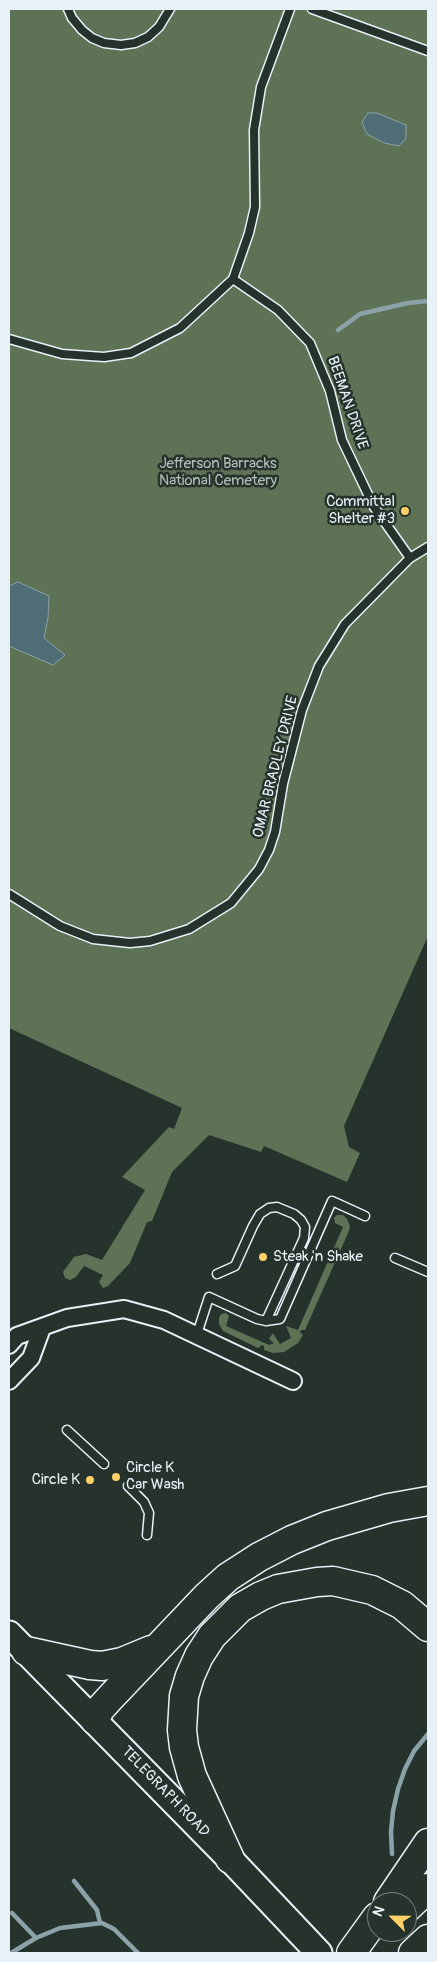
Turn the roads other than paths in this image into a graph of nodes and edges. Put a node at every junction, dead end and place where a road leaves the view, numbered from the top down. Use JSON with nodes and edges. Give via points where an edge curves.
{"nodes":[{"id":1,"x":68,"y":9,"type":"edge"},
{"id":2,"x":170,"y":9,"type":"edge"},
{"id":3,"x":290,"y":9,"type":"edge"},
{"id":4,"x":312,"y":9,"type":"edge"},
{"id":5,"x":428,"y":51,"type":"edge"},
{"id":6,"x":232,"y":279,"type":"junction"},
{"id":7,"x":10,"y":343,"type":"edge"},
{"id":8,"x":428,"y":547,"type":"edge"},
{"id":9,"x":410,"y":558,"type":"junction"},
{"id":10,"x":9,"y":894,"type":"edge"},
{"id":11,"x":365,"y":1216,"type":"dead end"},
{"id":12,"x":395,"y":1258,"type":"dead end"},
{"id":13,"x":428,"y":1272,"type":"edge"},
{"id":14,"x":217,"y":1274,"type":"dead end"},
{"id":15,"x":266,"y":1321,"type":"junction"},
{"id":16,"x":42,"y":1328,"type":"junction"},
{"id":17,"x":197,"y":1334,"type":"junction"},
{"id":18,"x":9,"y":1344,"type":"edge"},
{"id":19,"x":9,"y":1381,"type":"edge"},
{"id":20,"x":294,"y":1381,"type":"dead end"},
{"id":21,"x":67,"y":1430,"type":"dead end"},
{"id":22,"x":104,"y":1464,"type":"dead end"},
{"id":23,"x":128,"y":1486,"type":"dead end"},
{"id":24,"x":428,"y":1501,"type":"edge"},
{"id":25,"x":147,"y":1535,"type":"dead end"},
{"id":26,"x":428,"y":1627,"type":"edge"},
{"id":27,"x":17,"y":1643,"type":"edge"},
{"id":28,"x":161,"y":1645,"type":"junction"},
{"id":29,"x":95,"y":1720,"type":"junction"},
{"id":30,"x":428,"y":1843,"type":"edge"},
{"id":31,"x":230,"y":1858,"type":"junction"},
{"id":32,"x":428,"y":1888,"type":"edge"},
{"id":33,"x":395,"y":1892,"type":"edge"},
{"id":34,"x":417,"y":1898,"type":"edge"},
{"id":35,"x":367,"y":1931,"type":"edge"},
{"id":36,"x":428,"y":1939,"type":"edge"},
{"id":37,"x":369,"y":1942,"type":"edge"},
{"id":38,"x":319,"y":1953,"type":"edge"},
{"id":39,"x":351,"y":1953,"type":"edge"},
{"id":40,"x":356,"y":1953,"type":"edge"},
{"id":41,"x":413,"y":1953,"type":"edge"}],
"edges":[{"from":1,"to":2,"type":"lane","via":[[72,18],[92,38],[120,45],[148,37],[161,25]]},
{"from":3,"to":6,"type":"lane","via":[[261,88],[254,130],[255,207]]},
{"from":4,"to":5,"type":"lane"},
{"from":6,"to":7,"type":"lane","via":[[180,328],[131,353],[104,357],[62,354]]},
{"from":6,"to":9,"type":"lane","name":"BEEMAN DRIVE","via":[[278,310],[310,343],[330,391],[342,440],[374,507]]},
{"from":8,"to":9,"type":"lane","name":"OMAR BRADLEY DRIVE"},
{"from":9,"to":10,"type":"lane","name":"OMAR BRADLEY DRIVE","via":[[345,624],[319,666],[294,738],[275,832],[259,869],[231,903],[189,929],[150,941],[130,943],[93,939],[60,926]]},
{"from":11,"to":15,"type":"lane","via":[[332,1201],[280,1319]]},
{"from":12,"to":13,"type":"lane"},
{"from":14,"to":15,"type":"lane","via":[[235,1266],[252,1226],[264,1211],[277,1207],[301,1220],[305,1228],[304,1238]]},
{"from":15,"to":17,"type":"lane","via":[[209,1297]]},
{"from":16,"to":17,"type":"street","via":[[68,1318],[124,1309],[164,1320]]},
{"from":16,"to":18,"type":"street","via":[[17,1336]]},
{"from":16,"to":19,"type":"street","via":[[31,1358]]},
{"from":17,"to":20,"type":"street"},
{"from":21,"to":22,"type":"lane"},
{"from":23,"to":25,"type":"lane","via":[[144,1502],[149,1513]]},
{"from":24,"to":28,"type":"highway","via":[[389,1508],[327,1526],[259,1557],[228,1577]]},
{"from":26,"to":31,"type":"highway","via":[[402,1605],[372,1590],[333,1581],[278,1589],[261,1596],[240,1608],[212,1636],[190,1676],[184,1696],[182,1730],[192,1776]]},
{"from":27,"to":28,"type":"highway","via":[[102,1666],[122,1662]]},
{"from":27,"to":29,"type":"main road","name":"TELEGRAPH ROAD"},
{"from":28,"to":29,"type":"highway","via":[[100,1709]]},
{"from":29,"to":31,"type":"main road","name":"TELEGRAPH ROAD"},
{"from":30,"to":33,"type":"highway"},
{"from":31,"to":38,"type":"main road","name":"TELEGRAPH ROAD"},
{"from":32,"to":34,"type":"highway"},
{"from":35,"to":39,"type":"highway"},
{"from":36,"to":41,"type":"highway"},
{"from":37,"to":40,"type":"highway"}]}
